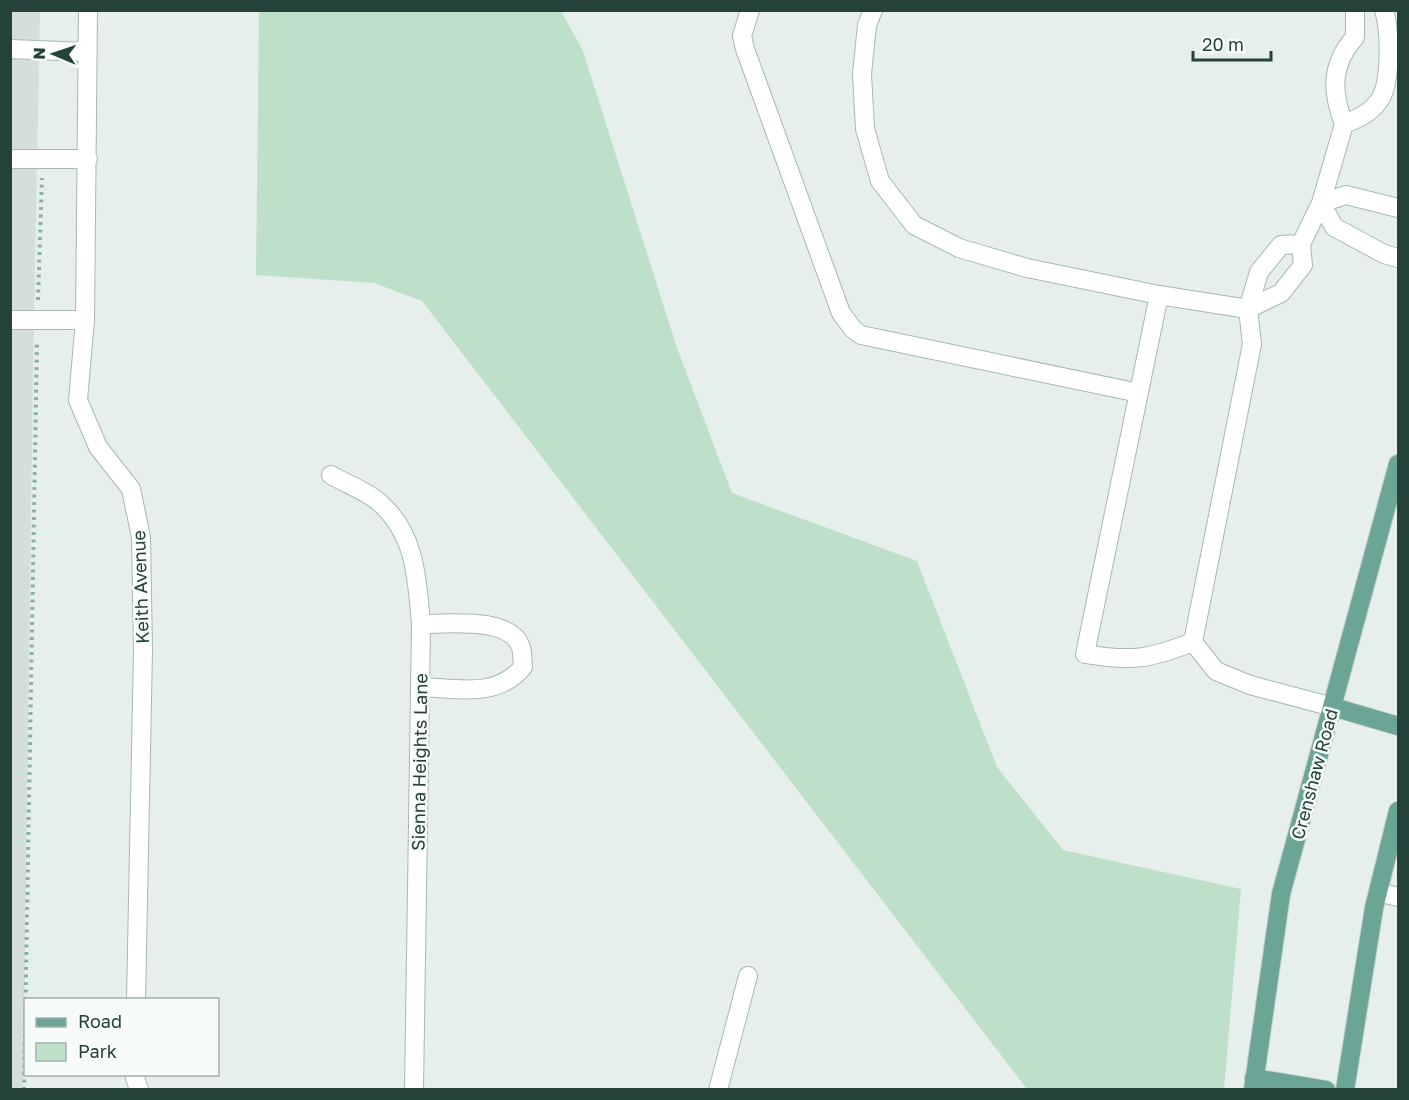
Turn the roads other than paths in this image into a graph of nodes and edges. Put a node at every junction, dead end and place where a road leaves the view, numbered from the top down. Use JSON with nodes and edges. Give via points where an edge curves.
{"nodes":[{"id":1,"x":88,"y":10,"type":"edge"},
{"id":2,"x":750,"y":10,"type":"edge"},
{"id":3,"x":873,"y":10,"type":"edge"},
{"id":4,"x":1355,"y":10,"type":"edge"},
{"id":5,"x":1384,"y":10,"type":"edge"},
{"id":6,"x":1355,"y":37,"type":"junction"},
{"id":7,"x":1388,"y":45,"type":"junction"},
{"id":8,"x":10,"y":50,"type":"edge"},
{"id":9,"x":88,"y":52,"type":"junction"},
{"id":10,"x":1344,"y":124,"type":"junction"},
{"id":11,"x":10,"y":159,"type":"edge"},
{"id":12,"x":88,"y":159,"type":"junction"},
{"id":13,"x":1322,"y":203,"type":"junction"},
{"id":14,"x":1398,"y":208,"type":"edge"},
{"id":15,"x":1301,"y":244,"type":"junction"},
{"id":16,"x":1398,"y":258,"type":"edge"},
{"id":17,"x":1159,"y":295,"type":"junction"},
{"id":18,"x":1248,"y":309,"type":"junction"},
{"id":19,"x":10,"y":320,"type":"edge"},
{"id":20,"x":86,"y":320,"type":"junction"},
{"id":21,"x":1139,"y":393,"type":"junction"},
{"id":22,"x":1398,"y":464,"type":"edge"},
{"id":23,"x":331,"y":475,"type":"dead end"},
{"id":24,"x":421,"y":624,"type":"junction"},
{"id":25,"x":1192,"y":642,"type":"junction"},
{"id":26,"x":420,"y":687,"type":"junction"},
{"id":27,"x":1333,"y":707,"type":"junction"},
{"id":28,"x":1398,"y":726,"type":"edge"},
{"id":29,"x":1398,"y":811,"type":"edge"},
{"id":30,"x":1378,"y":892,"type":"junction"},
{"id":31,"x":1398,"y":897,"type":"edge"},
{"id":32,"x":748,"y":976,"type":"dead end"},
{"id":33,"x":136,"y":998,"type":"edge"},
{"id":34,"x":1254,"y":1084,"type":"edge"},
{"id":35,"x":414,"y":1089,"type":"edge"},
{"id":36,"x":718,"y":1089,"type":"edge"},
{"id":37,"x":1326,"y":1089,"type":"edge"},
{"id":38,"x":1345,"y":1089,"type":"edge"}],
"edges":[{"from":1,"to":9,"type":"street","name":"Keith Avenue"},
{"from":2,"to":21,"type":"street","via":[[742,36],[745,49],[841,313],[853,329],[861,335]]},
{"from":3,"to":17,"type":"street","via":[[867,25],[862,74],[865,129],[880,181],[914,225],[959,248],[1027,268]]},
{"from":4,"to":6,"type":"street"},
{"from":5,"to":7,"type":"street"},
{"from":6,"to":7,"type":"street"},
{"from":6,"to":10,"type":"street","via":[[1343,51],[1335,80],[1335,102]]},
{"from":7,"to":10,"type":"street","via":[[1387,76],[1380,101],[1361,118]]},
{"from":8,"to":9,"type":"street"},
{"from":9,"to":12,"type":"street","name":"Keith Avenue"},
{"from":10,"to":13,"type":"street"},
{"from":11,"to":12,"type":"street"},
{"from":12,"to":20,"type":"street","name":"Keith Avenue"},
{"from":13,"to":14,"type":"street","via":[[1346,195]]},
{"from":13,"to":15,"type":"street"},
{"from":13,"to":16,"type":"street","via":[[1334,227]]},
{"from":15,"to":18,"type":"street","via":[[1281,246],[1266,263],[1259,272]]},
{"from":15,"to":18,"type":"street","via":[[1303,265],[1281,293]]},
{"from":17,"to":18,"type":"street"},
{"from":17,"to":21,"type":"street"},
{"from":18,"to":25,"type":"street","via":[[1252,344]]},
{"from":19,"to":20,"type":"street"},
{"from":20,"to":33,"type":"street","name":"Keith Avenue","via":[[78,400],[98,447],[131,489],[141,537]]},
{"from":21,"to":25,"type":"street","via":[[1085,654],[1135,660]]},
{"from":22,"to":27,"type":"main road","name":"Crenshaw Road"},
{"from":23,"to":24,"type":"street","name":"Sienna Heights Lane","via":[[379,502],[402,528],[416,566]]},
{"from":24,"to":26,"type":"street","name":"Sienna Heights Lane"},
{"from":24,"to":26,"type":"street","via":[[488,624],[510,633],[521,646],[523,667],[513,679],[491,690]]},
{"from":25,"to":27,"type":"street","via":[[1216,671],[1250,685]]},
{"from":26,"to":35,"type":"street","name":"Sienna Heights Lane"},
{"from":27,"to":28,"type":"main road"},
{"from":27,"to":34,"type":"main road","name":"Crenshaw Road","via":[[1281,894]]},
{"from":29,"to":30,"type":"main road"},
{"from":30,"to":31,"type":"street"},
{"from":30,"to":38,"type":"main road"},
{"from":32,"to":36,"type":"street"},
{"from":34,"to":37,"type":"main road"}]}
